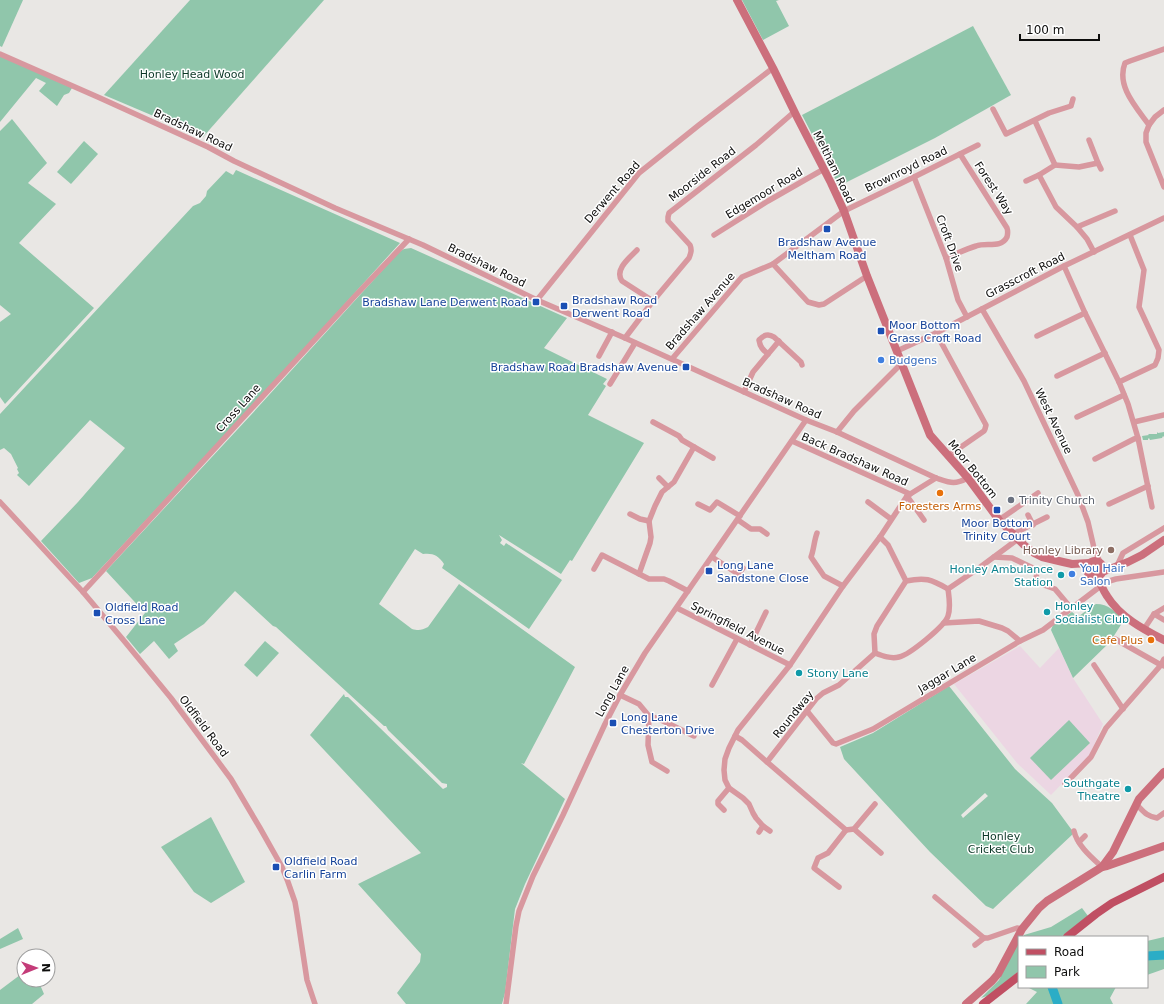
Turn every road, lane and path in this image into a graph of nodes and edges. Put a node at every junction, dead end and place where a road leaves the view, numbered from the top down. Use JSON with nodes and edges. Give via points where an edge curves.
{"nodes":[{"id":1,"x":737,"y":0,"type":"edge"},
{"id":2,"x":1164,"y":49,"type":"edge"},
{"id":3,"x":0,"y":54,"type":"edge"},
{"id":4,"x":773,"y":68,"type":"junction"},
{"id":5,"x":1073,"y":99,"type":"dead end"},
{"id":6,"x":993,"y":109,"type":"dead end"},
{"id":7,"x":794,"y":112,"type":"junction"},
{"id":8,"x":1163,"y":113,"type":"edge"},
{"id":9,"x":1035,"y":121,"type":"junction"},
{"id":10,"x":1149,"y":125,"type":"junction"},
{"id":11,"x":1090,"y":140,"type":"dead end"},
{"id":12,"x":978,"y":145,"type":"dead end"},
{"id":13,"x":960,"y":154,"type":"junction"},
{"id":14,"x":1098,"y":163,"type":"junction"},
{"id":15,"x":1056,"y":165,"type":"junction"},
{"id":16,"x":824,"y":169,"type":"junction"},
{"id":17,"x":1101,"y":169,"type":"dead end"},
{"id":18,"x":1039,"y":175,"type":"junction"},
{"id":19,"x":914,"y":177,"type":"junction"},
{"id":20,"x":1026,"y":181,"type":"dead end"},
{"id":21,"x":1164,"y":187,"type":"edge"},
{"id":22,"x":844,"y":211,"type":"junction"},
{"id":23,"x":1115,"y":211,"type":"dead end"},
{"id":24,"x":1164,"y":218,"type":"edge"},
{"id":25,"x":1077,"y":227,"type":"junction"},
{"id":26,"x":714,"y":235,"type":"dead end"},
{"id":27,"x":1130,"y":235,"type":"junction"},
{"id":28,"x":409,"y":239,"type":"junction"},
{"id":29,"x":637,"y":250,"type":"dead end"},
{"id":30,"x":1094,"y":252,"type":"junction"},
{"id":31,"x":946,"y":258,"type":"junction"},
{"id":32,"x":773,"y":264,"type":"junction"},
{"id":33,"x":1064,"y":266,"type":"junction"},
{"id":34,"x":867,"y":276,"type":"junction"},
{"id":35,"x":537,"y":300,"type":"junction"},
{"id":36,"x":653,"y":302,"type":"junction"},
{"id":37,"x":982,"y":309,"type":"junction"},
{"id":38,"x":1085,"y":313,"type":"junction"},
{"id":39,"x":967,"y":317,"type":"junction"},
{"id":40,"x":612,"y":332,"type":"junction"},
{"id":41,"x":936,"y":333,"type":"junction"},
{"id":42,"x":1037,"y":336,"type":"dead end"},
{"id":43,"x":625,"y":338,"type":"junction"},
{"id":44,"x":635,"y":342,"type":"junction"},
{"id":45,"x":779,"y":342,"type":"junction"},
{"id":46,"x":896,"y":351,"type":"junction"},
{"id":47,"x":1105,"y":353,"type":"junction"},
{"id":48,"x":768,"y":354,"type":"junction"},
{"id":49,"x":599,"y":356,"type":"dead end"},
{"id":50,"x":672,"y":359,"type":"junction"},
{"id":51,"x":901,"y":364,"type":"junction"},
{"id":52,"x":802,"y":365,"type":"dead end"},
{"id":53,"x":1057,"y":376,"type":"dead end"},
{"id":54,"x":1119,"y":382,"type":"junction"},
{"id":55,"x":610,"y":384,"type":"dead end"},
{"id":56,"x":744,"y":392,"type":"junction"},
{"id":57,"x":1124,"y":395,"type":"junction"},
{"id":58,"x":1164,"y":415,"type":"edge"},
{"id":59,"x":1077,"y":417,"type":"dead end"},
{"id":60,"x":806,"y":420,"type":"junction"},
{"id":61,"x":653,"y":422,"type":"dead end"},
{"id":62,"x":1134,"y":422,"type":"junction"},
{"id":63,"x":837,"y":432,"type":"junction"},
{"id":64,"x":1138,"y":438,"type":"junction"},
{"id":65,"x":792,"y":442,"type":"junction"},
{"id":66,"x":694,"y":447,"type":"junction"},
{"id":67,"x":948,"y":456,"type":"junction"},
{"id":68,"x":713,"y":458,"type":"dead end"},
{"id":69,"x":1094,"y":460,"type":"dead end"},
{"id":70,"x":659,"y":478,"type":"dead end"},
{"id":71,"x":936,"y":478,"type":"junction"},
{"id":72,"x":968,"y":478,"type":"junction"},
{"id":73,"x":1148,"y":486,"type":"junction"},
{"id":74,"x":668,"y":487,"type":"junction"},
{"id":75,"x":1038,"y":493,"type":"dead end"},
{"id":76,"x":909,"y":495,"type":"junction"},
{"id":77,"x":0,"y":502,"type":"edge"},
{"id":78,"x":868,"y":502,"type":"dead end"},
{"id":79,"x":698,"y":504,"type":"dead end"},
{"id":80,"x":1110,"y":504,"type":"dead end"},
{"id":81,"x":1152,"y":507,"type":"dead end"},
{"id":82,"x":630,"y":514,"type":"dead end"},
{"id":83,"x":1028,"y":515,"type":"dead end"},
{"id":84,"x":1047,"y":517,"type":"dead end"},
{"id":85,"x":739,"y":518,"type":"junction"},
{"id":86,"x":892,"y":519,"type":"junction"},
{"id":87,"x":924,"y":520,"type":"dead end"},
{"id":88,"x":999,"y":520,"type":"junction"},
{"id":89,"x":649,"y":521,"type":"junction"},
{"id":90,"x":1033,"y":525,"type":"junction"},
{"id":91,"x":1164,"y":528,"type":"edge"},
{"id":92,"x":817,"y":533,"type":"dead end"},
{"id":93,"x":767,"y":534,"type":"dead end"},
{"id":94,"x":880,"y":536,"type":"junction"},
{"id":95,"x":1015,"y":537,"type":"junction"},
{"id":96,"x":1164,"y":540,"type":"edge"},
{"id":97,"x":1011,"y":545,"type":"junction"},
{"id":98,"x":1094,"y":548,"type":"junction"},
{"id":99,"x":712,"y":557,"type":"junction"},
{"id":100,"x":994,"y":557,"type":"junction"},
{"id":101,"x":1012,"y":558,"type":"junction"},
{"id":102,"x":1100,"y":562,"type":"junction"},
{"id":103,"x":1090,"y":563,"type":"junction"},
{"id":104,"x":1072,"y":564,"type":"junction"},
{"id":105,"x":1117,"y":566,"type":"junction"},
{"id":106,"x":743,"y":568,"type":"dead end"},
{"id":107,"x":594,"y":569,"type":"dead end"},
{"id":108,"x":1164,"y":572,"type":"edge"},
{"id":109,"x":639,"y":574,"type":"junction"},
{"id":110,"x":738,"y":574,"type":"junction"},
{"id":111,"x":1089,"y":574,"type":"junction"},
{"id":112,"x":1100,"y":574,"type":"junction"},
{"id":113,"x":735,"y":580,"type":"dead end"},
{"id":114,"x":906,"y":581,"type":"junction"},
{"id":115,"x":1101,"y":585,"type":"junction"},
{"id":116,"x":843,"y":586,"type":"junction"},
{"id":117,"x":948,"y":588,"type":"junction"},
{"id":118,"x":688,"y":591,"type":"junction"},
{"id":119,"x":83,"y":592,"type":"junction"},
{"id":120,"x":677,"y":608,"type":"junction"},
{"id":121,"x":1071,"y":608,"type":"junction"},
{"id":122,"x":1164,"y":608,"type":"edge"},
{"id":123,"x":766,"y":612,"type":"dead end"},
{"id":124,"x":1154,"y":614,"type":"junction"},
{"id":125,"x":1164,"y":620,"type":"edge"},
{"id":126,"x":944,"y":623,"type":"junction"},
{"id":127,"x":1144,"y":629,"type":"junction"},
{"id":128,"x":737,"y":639,"type":"junction"},
{"id":129,"x":1115,"y":639,"type":"dead end"},
{"id":130,"x":1164,"y":640,"type":"edge"},
{"id":131,"x":1020,"y":641,"type":"junction"},
{"id":132,"x":750,"y":645,"type":"junction"},
{"id":133,"x":875,"y":653,"type":"junction"},
{"id":134,"x":1164,"y":659,"type":"edge"},
{"id":135,"x":790,"y":665,"type":"junction"},
{"id":136,"x":1094,"y":665,"type":"dead end"},
{"id":137,"x":1162,"y":665,"type":"edge"},
{"id":138,"x":712,"y":685,"type":"dead end"},
{"id":139,"x":620,"y":695,"type":"junction"},
{"id":140,"x":1123,"y":709,"type":"junction"},
{"id":141,"x":807,"y":711,"type":"junction"},
{"id":142,"x":649,"y":716,"type":"junction"},
{"id":143,"x":694,"y":736,"type":"dead end"},
{"id":144,"x":735,"y":736,"type":"junction"},
{"id":145,"x":767,"y":762,"type":"junction"},
{"id":146,"x":667,"y":771,"type":"dead end"},
{"id":147,"x":1164,"y":772,"type":"edge"},
{"id":148,"x":1064,"y":784,"type":"dead end"},
{"id":149,"x":729,"y":788,"type":"junction"},
{"id":150,"x":875,"y":804,"type":"dead end"},
{"id":151,"x":1136,"y":804,"type":"junction"},
{"id":152,"x":724,"y":810,"type":"dead end"},
{"id":153,"x":1164,"y":813,"type":"edge"},
{"id":154,"x":763,"y":826,"type":"junction"},
{"id":155,"x":846,"y":830,"type":"junction"},
{"id":156,"x":854,"y":830,"type":"junction"},
{"id":157,"x":770,"y":831,"type":"dead end"},
{"id":158,"x":1074,"y":831,"type":"dead end"},
{"id":159,"x":759,"y":832,"type":"dead end"},
{"id":160,"x":1085,"y":836,"type":"dead end"},
{"id":161,"x":1079,"y":842,"type":"junction"},
{"id":162,"x":1164,"y":846,"type":"edge"},
{"id":163,"x":881,"y":853,"type":"dead end"},
{"id":164,"x":1102,"y":867,"type":"junction"},
{"id":165,"x":1164,"y":877,"type":"edge"},
{"id":166,"x":839,"y":887,"type":"dead end"},
{"id":167,"x":935,"y":897,"type":"dead end"},
{"id":168,"x":1022,"y":929,"type":"junction"},
{"id":169,"x":1018,"y":936,"type":"edge"},
{"id":170,"x":1018,"y":936,"type":"edge"},
{"id":171,"x":1068,"y":936,"type":"edge"},
{"id":172,"x":984,"y":938,"type":"junction"},
{"id":173,"x":975,"y":945,"type":"dead end"},
{"id":174,"x":1018,"y":977,"type":"edge"},
{"id":175,"x":315,"y":1004,"type":"edge"},
{"id":176,"x":506,"y":1004,"type":"edge"},
{"id":177,"x":966,"y":1004,"type":"edge"},
{"id":178,"x":983,"y":1004,"type":"edge"}],
"edges":[{"from":1,"to":4,"type":"street","name":"Meltham Road"},
{"from":2,"to":10,"type":"street","via":[[1130,60],[1122,70],[1127,93]]},
{"from":3,"to":28,"type":"street","name":"Bradshaw Road","via":[[202,144],[335,208]]},
{"from":4,"to":7,"type":"street","name":"Meltham Road"},
{"from":4,"to":35,"type":"street","name":"Derwent Road","via":[[639,173]]},
{"from":5,"to":9,"type":"street","via":[[1071,106]]},
{"from":6,"to":9,"type":"street","via":[[1006,134]]},
{"from":7,"to":16,"type":"street","name":"Meltham Road"},
{"from":7,"to":36,"type":"street","name":"Moorside Road","via":[[669,213],[668,221],[692,249],[689,258]]},
{"from":8,"to":10,"type":"street","via":[[1155,117]]},
{"from":9,"to":15,"type":"street"},
{"from":10,"to":21,"type":"street","via":[[1146,142]]},
{"from":11,"to":14,"type":"street"},
{"from":12,"to":13,"type":"street","name":"Brownroyd Road"},
{"from":13,"to":19,"type":"street","name":"Brownroyd Road"},
{"from":13,"to":31,"type":"street","name":"Forest Way","via":[[1007,228],[1008,235],[1001,244],[978,245]]},
{"from":14,"to":15,"type":"street","via":[[1079,166]]},
{"from":14,"to":17,"type":"street"},
{"from":15,"to":18,"type":"street"},
{"from":16,"to":22,"type":"street","name":"Meltham Road"},
{"from":16,"to":26,"type":"street","name":"Edgemoor Road","via":[[768,200]]},
{"from":18,"to":20,"type":"street"},
{"from":18,"to":25,"type":"street","via":[[1056,207]]},
{"from":19,"to":22,"type":"street","name":"Brownroyd Road"},
{"from":19,"to":31,"type":"street","name":"Croft Drive"},
{"from":22,"to":32,"type":"street","name":"Bradshaw Avenue"},
{"from":22,"to":34,"type":"street","name":"Meltham Road"},
{"from":23,"to":25,"type":"street"},
{"from":24,"to":27,"type":"street","name":"Grasscroft Road"},
{"from":25,"to":30,"type":"street"},
{"from":27,"to":30,"type":"street","name":"Grasscroft Road"},
{"from":27,"to":54,"type":"street","via":[[1144,270],[1139,307],[1159,350],[1155,365]]},
{"from":28,"to":35,"type":"street","name":"Bradshaw Road"},
{"from":28,"to":119,"type":"street","name":"Cross Lane"},
{"from":29,"to":36,"type":"street","via":[[620,270],[620,278]]},
{"from":30,"to":33,"type":"street","name":"Grasscroft Road"},
{"from":31,"to":39,"type":"street","name":"Croft Drive","via":[[958,300]]},
{"from":32,"to":34,"type":"street","via":[[808,302],[819,305]]},
{"from":32,"to":50,"type":"street","name":"Bradshaw Avenue","via":[[742,277]]},
{"from":33,"to":37,"type":"street","name":"Grasscroft Road"},
{"from":33,"to":38,"type":"street"},
{"from":34,"to":46,"type":"street","name":"Meltham Road"},
{"from":35,"to":40,"type":"street","name":"Bradshaw Road"},
{"from":36,"to":43,"type":"street","name":"Moorside Road"},
{"from":37,"to":39,"type":"street","name":"Grasscroft Road"},
{"from":37,"to":98,"type":"street","name":"West Avenue","via":[[1024,381],[1078,495]]},
{"from":38,"to":42,"type":"street"},
{"from":38,"to":47,"type":"street"},
{"from":39,"to":41,"type":"street","name":"Grasscroft Road"},
{"from":40,"to":43,"type":"street","name":"Bradshaw Road"},
{"from":40,"to":49,"type":"street"},
{"from":41,"to":46,"type":"street","name":"Grasscroft Road"},
{"from":41,"to":67,"type":"street","via":[[986,425],[984,431]]},
{"from":43,"to":44,"type":"street","name":"Bradshaw Road"},
{"from":44,"to":50,"type":"street","name":"Bradshaw Road"},
{"from":44,"to":55,"type":"street"},
{"from":45,"to":48,"type":"street"},
{"from":45,"to":48,"type":"street","via":[[770,335],[759,340],[763,350]]},
{"from":45,"to":52,"type":"street"},
{"from":46,"to":51,"type":"street","name":"Moor Bottom"},
{"from":47,"to":53,"type":"street"},
{"from":47,"to":54,"type":"street"},
{"from":48,"to":56,"type":"street","via":[[752,372]]},
{"from":50,"to":56,"type":"street","name":"Bradshaw Road"},
{"from":51,"to":63,"type":"street","via":[[854,411]]},
{"from":51,"to":67,"type":"street","name":"Moor Bottom","via":[[930,435]]},
{"from":54,"to":57,"type":"street"},
{"from":56,"to":60,"type":"street","name":"Bradshaw Road"},
{"from":57,"to":59,"type":"street"},
{"from":57,"to":62,"type":"street"},
{"from":58,"to":62,"type":"street"},
{"from":60,"to":63,"type":"street","name":"Bradshaw Road"},
{"from":60,"to":65,"type":"street","name":"Long Lane"},
{"from":61,"to":66,"type":"street"},
{"from":62,"to":64,"type":"street"},
{"from":63,"to":71,"type":"street","name":"Bradshaw Road"},
{"from":64,"to":69,"type":"street"},
{"from":64,"to":73,"type":"street"},
{"from":65,"to":76,"type":"street","name":"Back Bradshaw Road"},
{"from":65,"to":85,"type":"street","name":"Long Lane"},
{"from":66,"to":68,"type":"street"},
{"from":66,"to":74,"type":"street","via":[[674,482]]},
{"from":67,"to":72,"type":"street","name":"Moor Bottom"},
{"from":70,"to":74,"type":"street"},
{"from":71,"to":72,"type":"street","name":"Bradshaw Road","via":[[956,483]]},
{"from":71,"to":76,"type":"street"},
{"from":72,"to":88,"type":"street","name":"Moor Bottom"},
{"from":73,"to":80,"type":"street"},
{"from":73,"to":81,"type":"street"},
{"from":74,"to":89,"type":"street","via":[[662,492]]},
{"from":75,"to":88,"type":"street"},
{"from":76,"to":86,"type":"street"},
{"from":76,"to":87,"type":"street"},
{"from":77,"to":119,"type":"street","name":"Oldfield Road"},
{"from":78,"to":86,"type":"street"},
{"from":79,"to":85,"type":"street","via":[[710,510],[717,502]]},
{"from":82,"to":89,"type":"street"},
{"from":83,"to":90,"type":"street"},
{"from":84,"to":90,"type":"street"},
{"from":85,"to":93,"type":"street","via":[[751,529],[760,529]]},
{"from":85,"to":99,"type":"street","name":"Long Lane"},
{"from":86,"to":94,"type":"street"},
{"from":88,"to":95,"type":"street","name":"Moor Bottom"},
{"from":89,"to":109,"type":"street","via":[[650,543]]},
{"from":90,"to":95,"type":"street"},
{"from":91,"to":105,"type":"street","via":[[1123,553]]},
{"from":92,"to":116,"type":"street","via":[[810,557],[824,576]]},
{"from":94,"to":114,"type":"street","via":[[888,545]]},
{"from":94,"to":116,"type":"street"},
{"from":95,"to":97,"type":"street"},
{"from":95,"to":104,"type":"street","name":"Moor Bottom","via":[[1042,557]]},
{"from":96,"to":105,"type":"street","via":[[1142,555]]},
{"from":97,"to":100,"type":"street"},
{"from":97,"to":101,"type":"street"},
{"from":98,"to":102,"type":"street","name":"West Avenue"},
{"from":98,"to":103,"type":"street","name":"West Avenue"},
{"from":99,"to":110,"type":"street"},
{"from":99,"to":118,"type":"street","name":"Long Lane"},
{"from":100,"to":101,"type":"street"},
{"from":100,"to":117,"type":"street"},
{"from":101,"to":121,"type":"street","via":[[1037,570],[1036,580],[1055,589]]},
{"from":102,"to":103,"type":"street"},
{"from":102,"to":105,"type":"street"},
{"from":102,"to":112,"type":"street","via":[[1103,567]]},
{"from":103,"to":104,"type":"street","name":"Moor Bottom"},
{"from":103,"to":111,"type":"street","via":[[1087,568]]},
{"from":104,"to":111,"type":"street","name":"Moor Bottom"},
{"from":105,"to":112,"type":"street"},
{"from":106,"to":110,"type":"street"},
{"from":107,"to":109,"type":"street","via":[[602,556]]},
{"from":108,"to":115,"type":"street","name":"Jaggar Lane","via":[[1126,577]]},
{"from":109,"to":118,"type":"street","via":[[649,579],[664,579]]},
{"from":110,"to":113,"type":"street"},
{"from":111,"to":112,"type":"street"},
{"from":112,"to":115,"type":"street"},
{"from":114,"to":117,"type":"street","via":[[929,579]]},
{"from":114,"to":133,"type":"street","via":[[877,626],[874,634]]},
{"from":115,"to":121,"type":"street","name":"Jaggar Lane"},
{"from":115,"to":127,"type":"street","via":[[1116,609]]},
{"from":116,"to":135,"type":"street"},
{"from":117,"to":126,"type":"street","via":[[950,606]]},
{"from":118,"to":120,"type":"street","name":"Long Lane"},
{"from":119,"to":175,"type":"street","name":"Oldfield Road","via":[[139,658],[231,779],[282,867],[295,902],[307,980]]},
{"from":120,"to":128,"type":"street","name":"Springfield Avenue"},
{"from":120,"to":139,"type":"street","name":"Long Lane","via":[[645,653]]},
{"from":121,"to":131,"type":"street","name":"Jaggar Lane","via":[[1043,630]]},
{"from":122,"to":124,"type":"street"},
{"from":123,"to":132,"type":"street"},
{"from":124,"to":125,"type":"street"},
{"from":124,"to":127,"type":"street"},
{"from":126,"to":131,"type":"street","via":[[979,622],[1002,628]]},
{"from":126,"to":133,"type":"street","via":[[901,657],[886,657]]},
{"from":127,"to":130,"type":"street"},
{"from":128,"to":132,"type":"street","name":"Springfield Avenue"},
{"from":128,"to":138,"type":"street"},
{"from":129,"to":137,"type":"street"},
{"from":131,"to":141,"type":"street","name":"Jaggar Lane","via":[[873,729],[836,744]]},
{"from":132,"to":135,"type":"street","name":"Springfield Avenue"},
{"from":133,"to":141,"type":"street","name":"Roundway","via":[[839,685],[823,693]]},
{"from":134,"to":137,"type":"street"},
{"from":135,"to":144,"type":"street"},
{"from":136,"to":140,"type":"street"},
{"from":137,"to":140,"type":"street"},
{"from":139,"to":142,"type":"street","via":[[638,704]]},
{"from":139,"to":176,"type":"street","name":"Long Lane","via":[[533,876],[519,911]]},
{"from":140,"to":148,"type":"street","via":[[1106,728],[1091,756]]},
{"from":141,"to":145,"type":"street","name":"Roundway"},
{"from":142,"to":143,"type":"street"},
{"from":142,"to":146,"type":"street","via":[[648,745],[652,762]]},
{"from":144,"to":145,"type":"street"},
{"from":144,"to":149,"type":"street","via":[[725,759],[725,780]]},
{"from":145,"to":155,"type":"street"},
{"from":147,"to":151,"type":"street"},
{"from":149,"to":152,"type":"street","via":[[718,801],[717,807]]},
{"from":149,"to":154,"type":"street","via":[[749,804]]},
{"from":150,"to":156,"type":"street"},
{"from":151,"to":153,"type":"street","via":[[1150,816],[1157,818]]},
{"from":151,"to":164,"type":"street","via":[[1113,852]]},
{"from":154,"to":157,"type":"street"},
{"from":154,"to":159,"type":"street"},
{"from":155,"to":156,"type":"street"},
{"from":155,"to":166,"type":"street","via":[[828,853],[818,858],[814,868]]},
{"from":156,"to":163,"type":"street"},
{"from":158,"to":161,"type":"street"},
{"from":160,"to":161,"type":"street"},
{"from":161,"to":164,"type":"street"},
{"from":162,"to":164,"type":"street"},
{"from":164,"to":168,"type":"street","via":[[1047,901]]},
{"from":165,"to":171,"type":"main road","via":[[1112,903]]},
{"from":167,"to":172,"type":"street"},
{"from":168,"to":169,"type":"street"},
{"from":168,"to":172,"type":"street","via":[[1017,928]]},
{"from":170,"to":177,"type":"street","via":[[998,974]]},
{"from":172,"to":173,"type":"street"},
{"from":174,"to":178,"type":"main road"}]}
